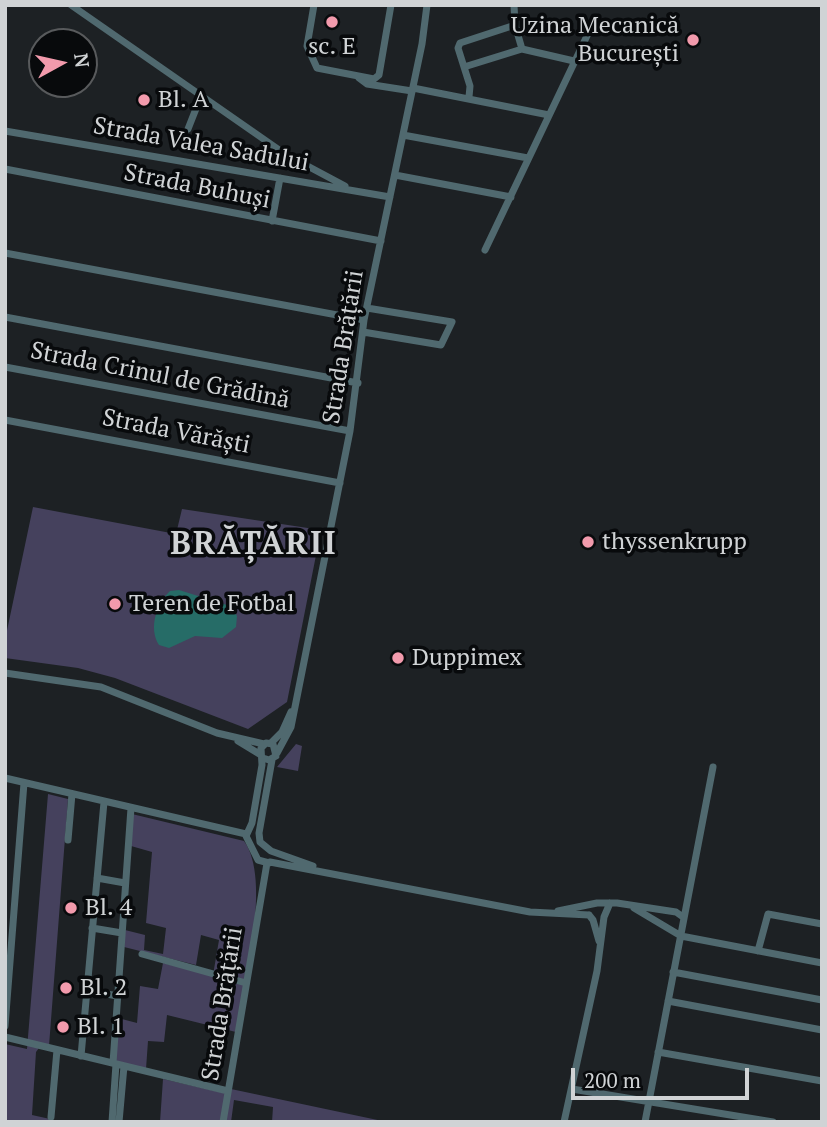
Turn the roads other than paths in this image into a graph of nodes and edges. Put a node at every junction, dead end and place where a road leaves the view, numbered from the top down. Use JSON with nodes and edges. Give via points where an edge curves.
{"nodes":[{"id":1,"x":71,"y":5,"type":"edge"},
{"id":2,"x":314,"y":5,"type":"edge"},
{"id":3,"x":391,"y":5,"type":"edge"},
{"id":4,"x":427,"y":5,"type":"edge"},
{"id":5,"x":514,"y":5,"type":"edge"},
{"id":6,"x":595,"y":19,"type":"dead end"},
{"id":7,"x":515,"y":25,"type":"junction"},
{"id":8,"x":522,"y":49,"type":"junction"},
{"id":9,"x":574,"y":61,"type":"junction"},
{"id":10,"x":464,"y":67,"type":"junction"},
{"id":11,"x":358,"y":77,"type":"junction"},
{"id":12,"x":412,"y":89,"type":"junction"},
{"id":13,"x":201,"y":96,"type":"junction"},
{"id":14,"x":469,"y":97,"type":"junction"},
{"id":15,"x":549,"y":114,"type":"junction"},
{"id":16,"x":188,"y":129,"type":"dead end"},
{"id":17,"x":5,"y":131,"type":"edge"},
{"id":18,"x":403,"y":135,"type":"junction"},
{"id":19,"x":528,"y":158,"type":"junction"},
{"id":20,"x":5,"y":169,"type":"edge"},
{"id":21,"x":395,"y":175,"type":"junction"},
{"id":22,"x":280,"y":178,"type":"junction"},
{"id":23,"x":351,"y":190,"type":"junction"},
{"id":24,"x":390,"y":197,"type":"junction"},
{"id":25,"x":511,"y":197,"type":"junction"},
{"id":26,"x":272,"y":221,"type":"junction"},
{"id":27,"x":381,"y":241,"type":"junction"},
{"id":28,"x":485,"y":250,"type":"dead end"},
{"id":29,"x":5,"y":253,"type":"edge"},
{"id":30,"x":367,"y":308,"type":"junction"},
{"id":31,"x":5,"y":317,"type":"edge"},
{"id":32,"x":364,"y":320,"type":"junction"},
{"id":33,"x":363,"y":332,"type":"junction"},
{"id":34,"x":5,"y":367,"type":"edge"},
{"id":35,"x":358,"y":383,"type":"junction"},
{"id":36,"x":5,"y":420,"type":"edge"},
{"id":37,"x":350,"y":431,"type":"junction"},
{"id":38,"x":340,"y":483,"type":"junction"},
{"id":39,"x":5,"y":673,"type":"edge"},
{"id":40,"x":297,"y":695,"type":"junction"},
{"id":41,"x":234,"y":738,"type":"junction"},
{"id":42,"x":267,"y":744,"type":"junction"},
{"id":43,"x":274,"y":756,"type":"junction"},
{"id":44,"x":262,"y":757,"type":"junction"},
{"id":45,"x":713,"y":767,"type":"dead end"},
{"id":46,"x":5,"y":778,"type":"edge"},
{"id":47,"x":24,"y":783,"type":"junction"},
{"id":48,"x":72,"y":794,"type":"junction"},
{"id":49,"x":104,"y":802,"type":"junction"},
{"id":50,"x":131,"y":808,"type":"junction"},
{"id":51,"x":248,"y":832,"type":"junction"},
{"id":52,"x":259,"y":833,"type":"junction"},
{"id":53,"x":68,"y":840,"type":"dead end"},
{"id":54,"x":271,"y":851,"type":"junction"},
{"id":55,"x":266,"y":862,"type":"junction"},
{"id":56,"x":337,"y":874,"type":"junction"},
{"id":57,"x":97,"y":878,"type":"junction"},
{"id":58,"x":125,"y":883,"type":"junction"},
{"id":59,"x":592,"y":905,"type":"junction"},
{"id":60,"x":630,"y":905,"type":"junction"},
{"id":61,"x":605,"y":909,"type":"junction"},
{"id":62,"x":673,"y":912,"type":"junction"},
{"id":63,"x":543,"y":914,"type":"junction"},
{"id":64,"x":591,"y":917,"type":"junction"},
{"id":65,"x":682,"y":921,"type":"junction"},
{"id":66,"x":822,"y":924,"type":"edge"},
{"id":67,"x":666,"y":926,"type":"junction"},
{"id":68,"x":92,"y":928,"type":"junction"},
{"id":69,"x":122,"y":933,"type":"junction"},
{"id":70,"x":678,"y":933,"type":"junction"},
{"id":71,"x":600,"y":945,"type":"junction"},
{"id":72,"x":758,"y":951,"type":"junction"},
{"id":73,"x":142,"y":954,"type":"dead end"},
{"id":74,"x":822,"y":963,"type":"edge"},
{"id":75,"x":673,"y":972,"type":"junction"},
{"id":76,"x":246,"y":983,"type":"junction"},
{"id":77,"x":87,"y":990,"type":"junction"},
{"id":78,"x":117,"y":996,"type":"junction"},
{"id":79,"x":668,"y":1000,"type":"junction"},
{"id":80,"x":822,"y":1000,"type":"edge"},
{"id":81,"x":5,"y":1027,"type":"edge"},
{"id":82,"x":822,"y":1030,"type":"edge"},
{"id":83,"x":5,"y":1037,"type":"edge"},
{"id":84,"x":57,"y":1050,"type":"junction"},
{"id":85,"x":658,"y":1052,"type":"junction"},
{"id":86,"x":81,"y":1056,"type":"junction"},
{"id":87,"x":118,"y":1065,"type":"junction"},
{"id":88,"x":822,"y":1082,"type":"edge"},
{"id":89,"x":572,"y":1089,"type":"junction"},
{"id":90,"x":228,"y":1091,"type":"junction"},
{"id":91,"x":649,"y":1100,"type":"junction"},
{"id":92,"x":51,"y":1117,"type":"dead end"},
{"id":93,"x":112,"y":1122,"type":"edge"},
{"id":94,"x":119,"y":1122,"type":"edge"},
{"id":95,"x":223,"y":1122,"type":"edge"},
{"id":96,"x":564,"y":1122,"type":"edge"},
{"id":97,"x":645,"y":1122,"type":"edge"},
{"id":98,"x":773,"y":1122,"type":"edge"}],
"edges":[{"from":1,"to":13,"type":"street"},
{"from":2,"to":11,"type":"street","via":[[307,46],[317,68]]},
{"from":3,"to":11,"type":"street","via":[[379,75],[374,79]]},
{"from":4,"to":12,"type":"street","name":"Strada Brățării"},
{"from":5,"to":7,"type":"street"},
{"from":6,"to":9,"type":"street"},
{"from":7,"to":8,"type":"street"},
{"from":7,"to":10,"type":"street","via":[[460,43]]},
{"from":8,"to":9,"type":"street"},
{"from":8,"to":10,"type":"street"},
{"from":9,"to":15,"type":"street"},
{"from":10,"to":14,"type":"street"},
{"from":11,"to":12,"type":"street","via":[[367,84]]},
{"from":12,"to":14,"type":"street"},
{"from":12,"to":18,"type":"street","name":"Strada Brățării"},
{"from":13,"to":16,"type":"street"},
{"from":13,"to":23,"type":"street","via":[[285,154]]},
{"from":14,"to":15,"type":"street"},
{"from":15,"to":19,"type":"street"},
{"from":17,"to":22,"type":"street","name":"Strada Valea Sadului"},
{"from":18,"to":19,"type":"street"},
{"from":18,"to":21,"type":"street","name":"Strada Brățării"},
{"from":19,"to":25,"type":"street"},
{"from":20,"to":26,"type":"street","name":"Strada Buhuși"},
{"from":21,"to":24,"type":"street","name":"Strada Brățării"},
{"from":21,"to":25,"type":"street"},
{"from":22,"to":23,"type":"street","name":"Strada Valea Sadului"},
{"from":22,"to":26,"type":"street"},
{"from":23,"to":24,"type":"street","name":"Strada Valea Sadului"},
{"from":24,"to":27,"type":"street","name":"Strada Brățării"},
{"from":25,"to":28,"type":"street"},
{"from":26,"to":27,"type":"street","name":"Strada Buhuși"},
{"from":27,"to":30,"type":"street","name":"Strada Brățării"},
{"from":29,"to":32,"type":"street"},
{"from":30,"to":32,"type":"street","name":"Strada Brățării"},
{"from":30,"to":33,"type":"street","via":[[452,323],[441,345]]},
{"from":31,"to":35,"type":"street"},
{"from":32,"to":33,"type":"street","name":"Strada Brățării"},
{"from":33,"to":35,"type":"street","name":"Strada Brățării"},
{"from":34,"to":37,"type":"street","name":"Strada Crinul de Grădină"},
{"from":35,"to":37,"type":"street","name":"Strada Brățării"},
{"from":36,"to":38,"type":"street","name":"Strada Vărăști"},
{"from":37,"to":38,"type":"street","name":"Strada Brățării"},
{"from":38,"to":40,"type":"street","name":"Strada Brățării"},
{"from":39,"to":41,"type":"street","via":[[102,687]]},
{"from":40,"to":42,"type":"street","name":"Strada Brățării","via":[[282,732]]},
{"from":40,"to":43,"type":"street","name":"Strada Brățării","via":[[288,737]]},
{"from":41,"to":42,"type":"street"},
{"from":41,"to":44,"type":"street"},
{"from":42,"to":43,"type":"street"},
{"from":42,"to":44,"type":"street","name":"Strada Brățării"},
{"from":43,"to":44,"type":"street"},
{"from":43,"to":52,"type":"street","name":"Strada Brățării"},
{"from":44,"to":51,"type":"street"},
{"from":45,"to":65,"type":"street"},
{"from":46,"to":47,"type":"street"},
{"from":47,"to":48,"type":"street"},
{"from":47,"to":81,"type":"street"},
{"from":48,"to":49,"type":"street"},
{"from":48,"to":53,"type":"street"},
{"from":49,"to":50,"type":"street"},
{"from":49,"to":57,"type":"street"},
{"from":50,"to":51,"type":"street"},
{"from":50,"to":58,"type":"street"},
{"from":51,"to":52,"type":"street"},
{"from":51,"to":55,"type":"street"},
{"from":52,"to":54,"type":"street","via":[[262,844]]},
{"from":54,"to":55,"type":"street","name":"Strada Brățării"},
{"from":54,"to":56,"type":"street"},
{"from":55,"to":56,"type":"street"},
{"from":55,"to":76,"type":"street","name":"Strada Brățării"},
{"from":56,"to":63,"type":"street"},
{"from":57,"to":58,"type":"street"},
{"from":57,"to":68,"type":"street"},
{"from":58,"to":69,"type":"street"},
{"from":59,"to":61,"type":"street"},
{"from":59,"to":63,"type":"street"},
{"from":59,"to":64,"type":"street"},
{"from":60,"to":61,"type":"street"},
{"from":60,"to":62,"type":"street"},
{"from":60,"to":67,"type":"street"},
{"from":61,"to":64,"type":"street"},
{"from":61,"to":71,"type":"street"},
{"from":62,"to":65,"type":"street"},
{"from":62,"to":67,"type":"street","via":[[666,917]]},
{"from":63,"to":64,"type":"street"},
{"from":64,"to":71,"type":"street"},
{"from":65,"to":70,"type":"street"},
{"from":66,"to":72,"type":"street","via":[[768,914]]},
{"from":67,"to":70,"type":"street"},
{"from":68,"to":69,"type":"street"},
{"from":68,"to":77,"type":"street"},
{"from":69,"to":78,"type":"street"},
{"from":70,"to":72,"type":"street"},
{"from":70,"to":75,"type":"street"},
{"from":71,"to":89,"type":"street"},
{"from":72,"to":74,"type":"street"},
{"from":73,"to":76,"type":"street"},
{"from":75,"to":79,"type":"street"},
{"from":75,"to":80,"type":"street"},
{"from":76,"to":90,"type":"street","name":"Strada Brățării"},
{"from":77,"to":78,"type":"street"},
{"from":77,"to":86,"type":"street"},
{"from":78,"to":87,"type":"street"},
{"from":79,"to":82,"type":"street"},
{"from":79,"to":85,"type":"street"},
{"from":83,"to":84,"type":"street"},
{"from":84,"to":86,"type":"street"},
{"from":84,"to":92,"type":"street"},
{"from":85,"to":88,"type":"street"},
{"from":85,"to":91,"type":"street"},
{"from":86,"to":87,"type":"street"},
{"from":87,"to":90,"type":"street"},
{"from":87,"to":93,"type":"street"},
{"from":87,"to":94,"type":"street"},
{"from":89,"to":91,"type":"street"},
{"from":89,"to":96,"type":"street"},
{"from":90,"to":95,"type":"street","name":"Strada Brățării"},
{"from":91,"to":97,"type":"street"},
{"from":91,"to":98,"type":"street"}]}
